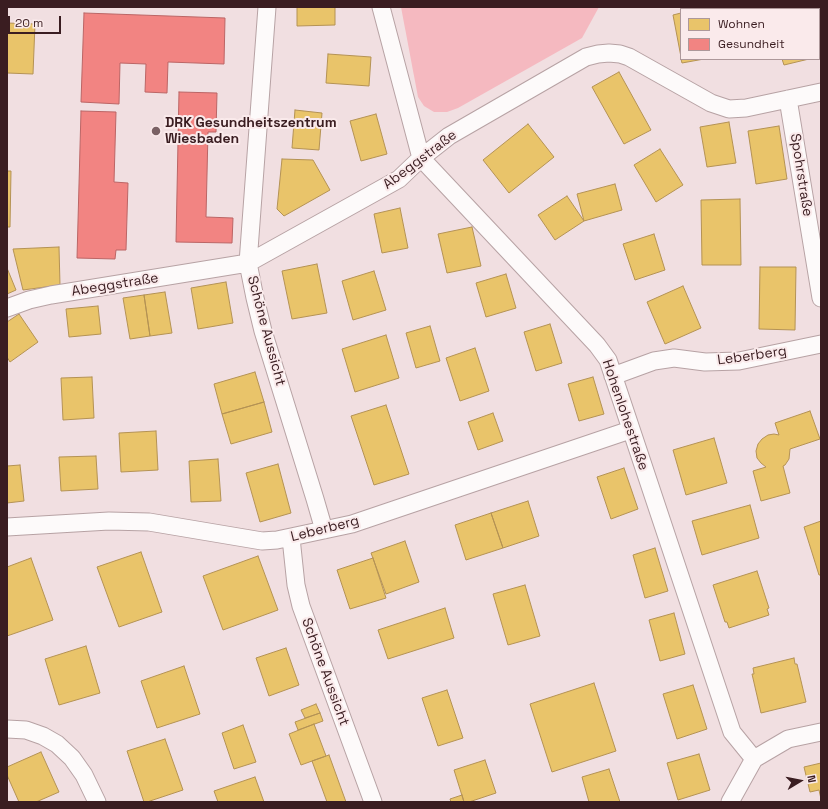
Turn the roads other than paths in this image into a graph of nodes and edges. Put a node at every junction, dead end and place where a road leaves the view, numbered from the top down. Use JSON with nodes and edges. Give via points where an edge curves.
{"nodes":[{"id":1,"x":267,"y":7,"type":"edge"},
{"id":2,"x":381,"y":7,"type":"edge"},
{"id":3,"x":821,"y":92,"type":"edge"},
{"id":4,"x":788,"y":99,"type":"junction"},
{"id":5,"x":421,"y":158,"type":"junction"},
{"id":6,"x":248,"y":264,"type":"junction"},
{"id":7,"x":821,"y":298,"type":"edge"},
{"id":8,"x":7,"y":308,"type":"edge"},
{"id":9,"x":821,"y":344,"type":"edge"},
{"id":10,"x":613,"y":376,"type":"junction"},
{"id":11,"x":630,"y":430,"type":"junction"},
{"id":12,"x":7,"y":527,"type":"edge"},
{"id":13,"x":324,"y":530,"type":"junction"},
{"id":14,"x":291,"y":538,"type":"junction"},
{"id":15,"x":7,"y":729,"type":"edge"},
{"id":16,"x":821,"y":732,"type":"edge"},
{"id":17,"x":754,"y":759,"type":"junction"},
{"id":18,"x":97,"y":802,"type":"edge"},
{"id":19,"x":373,"y":802,"type":"edge"},
{"id":20,"x":730,"y":802,"type":"edge"}],
"edges":[{"from":1,"to":6,"type":"street","name":"Schöne Aussicht"},
{"from":2,"to":5,"type":"street","name":"Hohenlohestraße"},
{"from":3,"to":4,"type":"street","name":"Abeggstraße"},
{"from":4,"to":5,"type":"street","name":"Abeggstraße","via":[[729,109],[711,103],[629,57],[620,54],[598,54],[586,57],[449,136]]},
{"from":4,"to":7,"type":"street","name":"Spohrstraße"},
{"from":5,"to":6,"type":"street","name":"Abeggstraße","via":[[399,179]]},
{"from":5,"to":10,"type":"street","name":"Hohenlohestraße","via":[[597,345],[608,360]]},
{"from":6,"to":8,"type":"street","name":"Abeggstraße","via":[[51,295]]},
{"from":6,"to":13,"type":"street","name":"Schöne Aussicht","via":[[263,332]]},
{"from":9,"to":10,"type":"street","name":"Leberberg","via":[[739,360],[705,362],[674,358],[654,361]]},
{"from":10,"to":11,"type":"street","name":"Hohenlohestraße"},
{"from":11,"to":13,"type":"street","name":"Leberberg","via":[[352,524]]},
{"from":11,"to":17,"type":"street","name":"Hohenlohestraße","via":[[732,732]]},
{"from":12,"to":14,"type":"street","name":"Leberberg","via":[[126,521],[149,522],[262,541]]},
{"from":13,"to":14,"type":"street","name":"Leberberg"},
{"from":14,"to":19,"type":"street","name":"Schöne Aussicht","via":[[301,606]]},
{"from":15,"to":18,"type":"street","via":[[26,730],[57,744],[72,758]]},
{"from":16,"to":17,"type":"street","via":[[788,739]]},
{"from":17,"to":20,"type":"street"}]}
